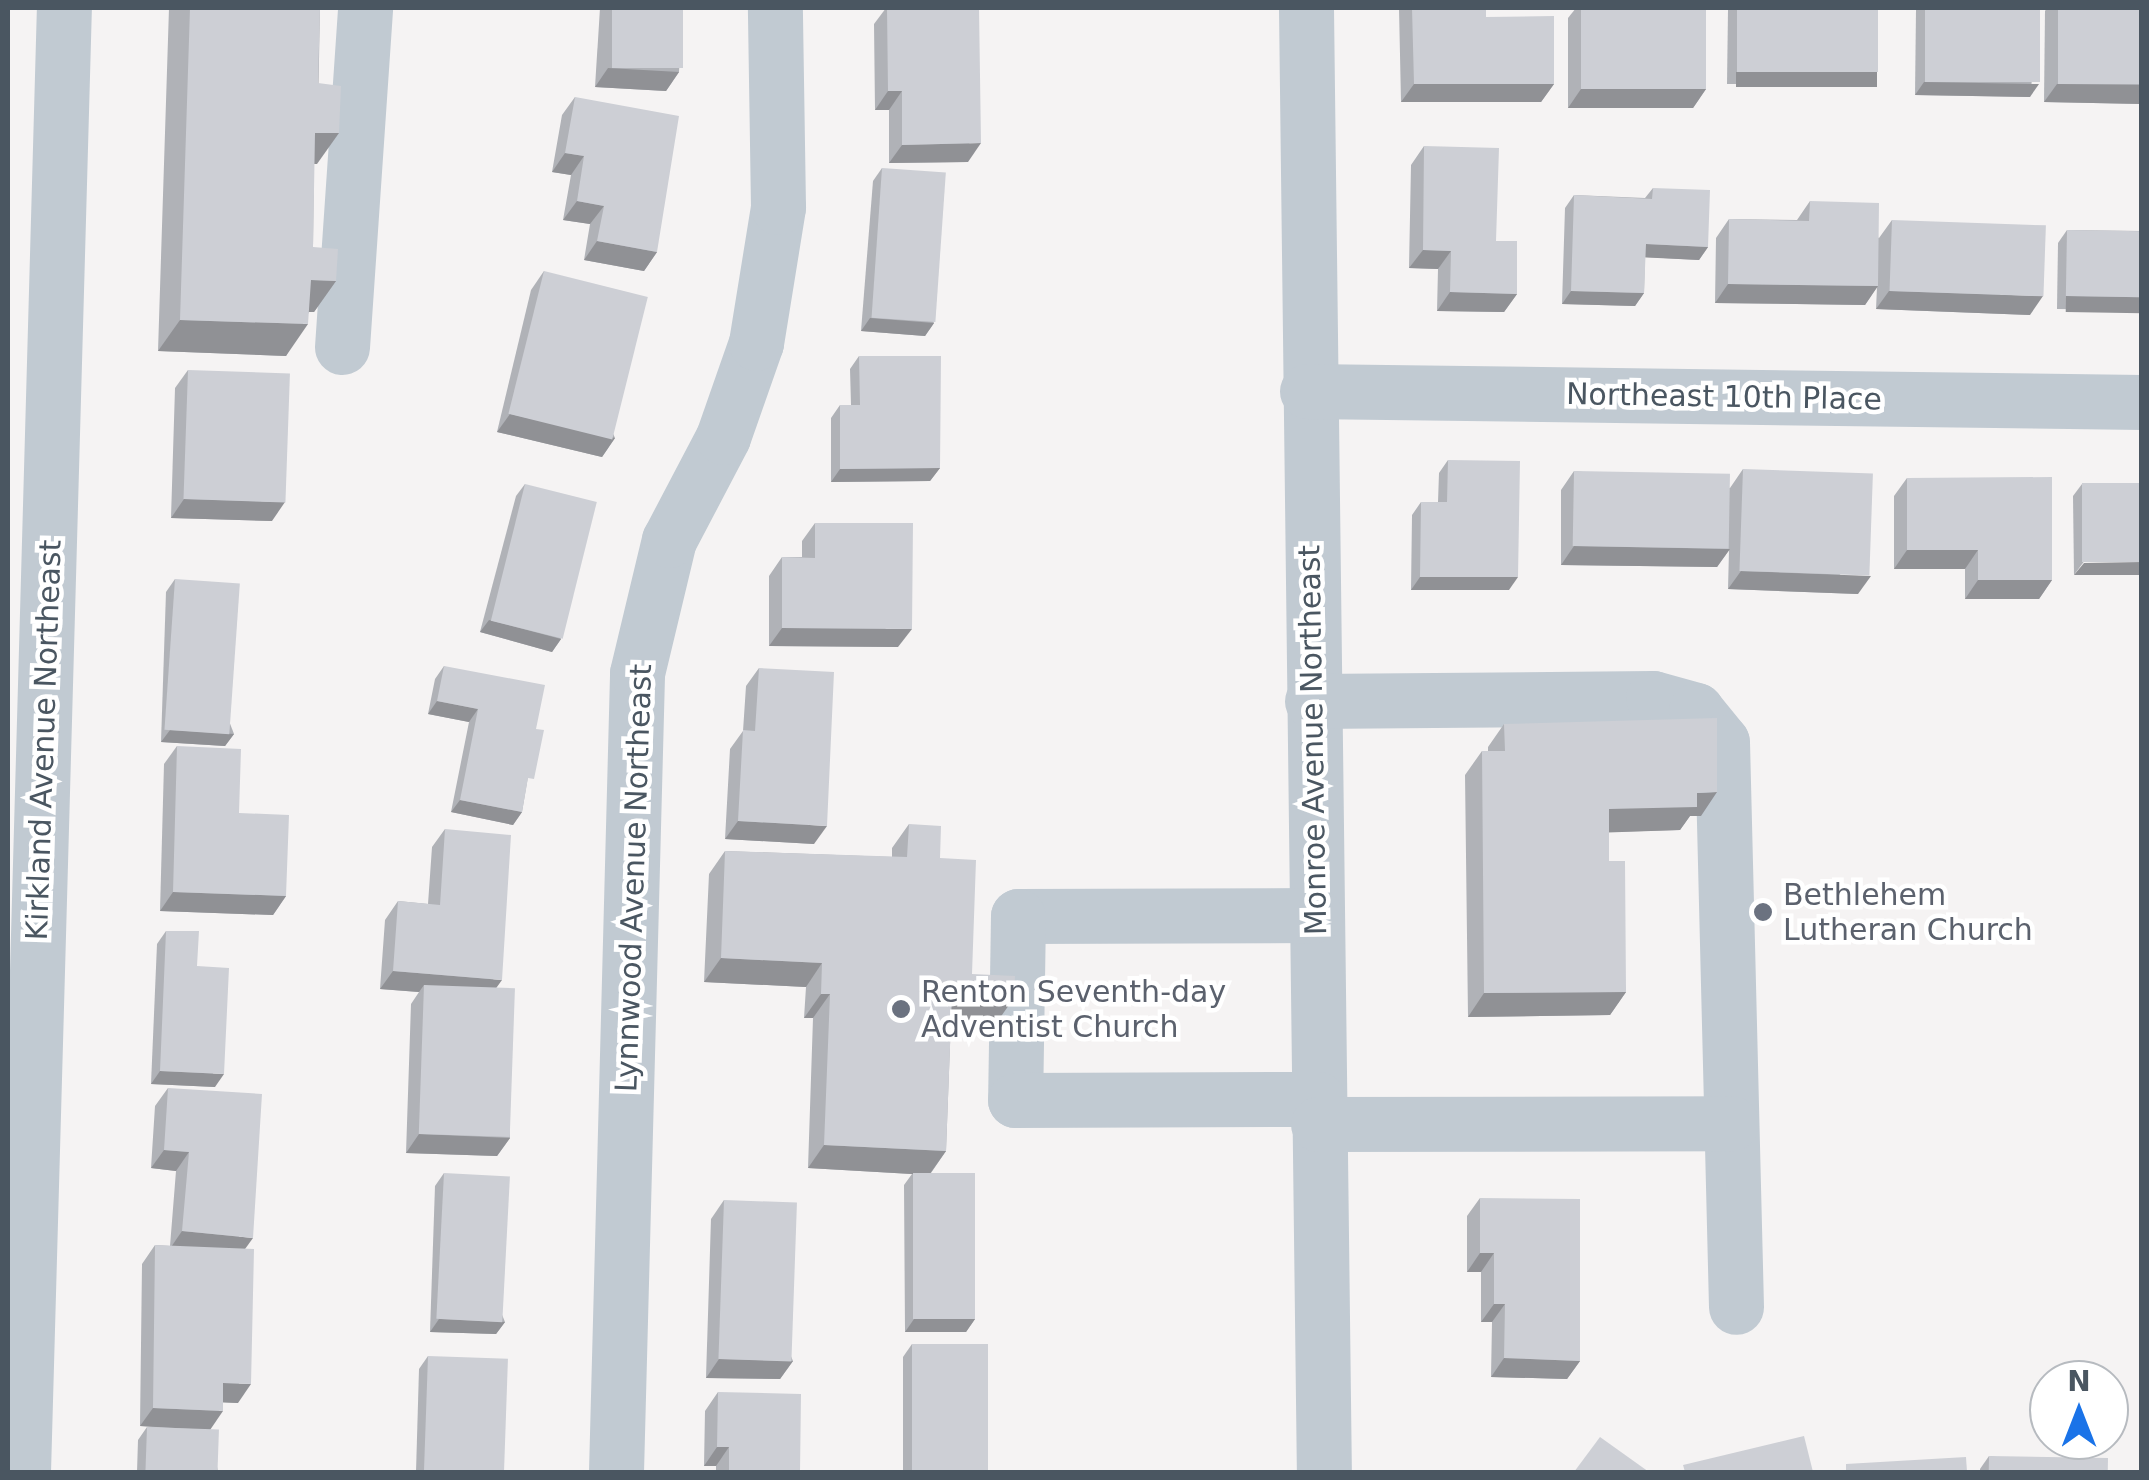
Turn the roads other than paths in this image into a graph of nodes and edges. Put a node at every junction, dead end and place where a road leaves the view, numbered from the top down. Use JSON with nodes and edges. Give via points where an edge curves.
{"nodes":[{"id":1,"x":64,"y":8,"type":"edge"},
{"id":2,"x":364,"y":8,"type":"edge"},
{"id":3,"x":774,"y":8,"type":"edge"},
{"id":4,"x":1306,"y":8,"type":"edge"},
{"id":5,"x":342,"y":348,"type":"dead end"},
{"id":6,"x":1308,"y":391,"type":"junction"},
{"id":7,"x":2142,"y":402,"type":"edge"},
{"id":8,"x":1312,"y":701,"type":"junction"},
{"id":9,"x":1315,"y":915,"type":"junction"},
{"id":10,"x":1318,"y":1111,"type":"junction"},
{"id":11,"x":1731,"y":1123,"type":"junction"},
{"id":12,"x":1736,"y":1307,"type":"dead end"},
{"id":13,"x":18,"y":1467,"type":"edge"},
{"id":14,"x":616,"y":1472,"type":"edge"},
{"id":15,"x":1324,"y":1472,"type":"edge"}],
"edges":[{"from":1,"to":13,"type":"street","name":"Kirkland Avenue Northeast"},
{"from":2,"to":5,"type":"street"},
{"from":3,"to":14,"type":"street","name":"Lynnwood Avenue Northeast","via":[[778,206],[756,342],[723,437],[670,540],[638,673]]},
{"from":4,"to":6,"type":"street","name":"Monroe Avenue Northeast"},
{"from":6,"to":7,"type":"street","name":"Northeast 10th Place"},
{"from":6,"to":8,"type":"street","name":"Monroe Avenue Northeast"},
{"from":8,"to":9,"type":"street","name":"Monroe Avenue Northeast"},
{"from":8,"to":11,"type":"street","via":[[1653,698],[1696,710],[1722,742]]},
{"from":9,"to":10,"type":"street","name":"Monroe Avenue Northeast"},
{"from":9,"to":10,"type":"street","via":[[1018,916],[1016,1100]]},
{"from":10,"to":11,"type":"street"},
{"from":10,"to":15,"type":"street","name":"Monroe Avenue Northeast"},
{"from":11,"to":12,"type":"street"}]}
